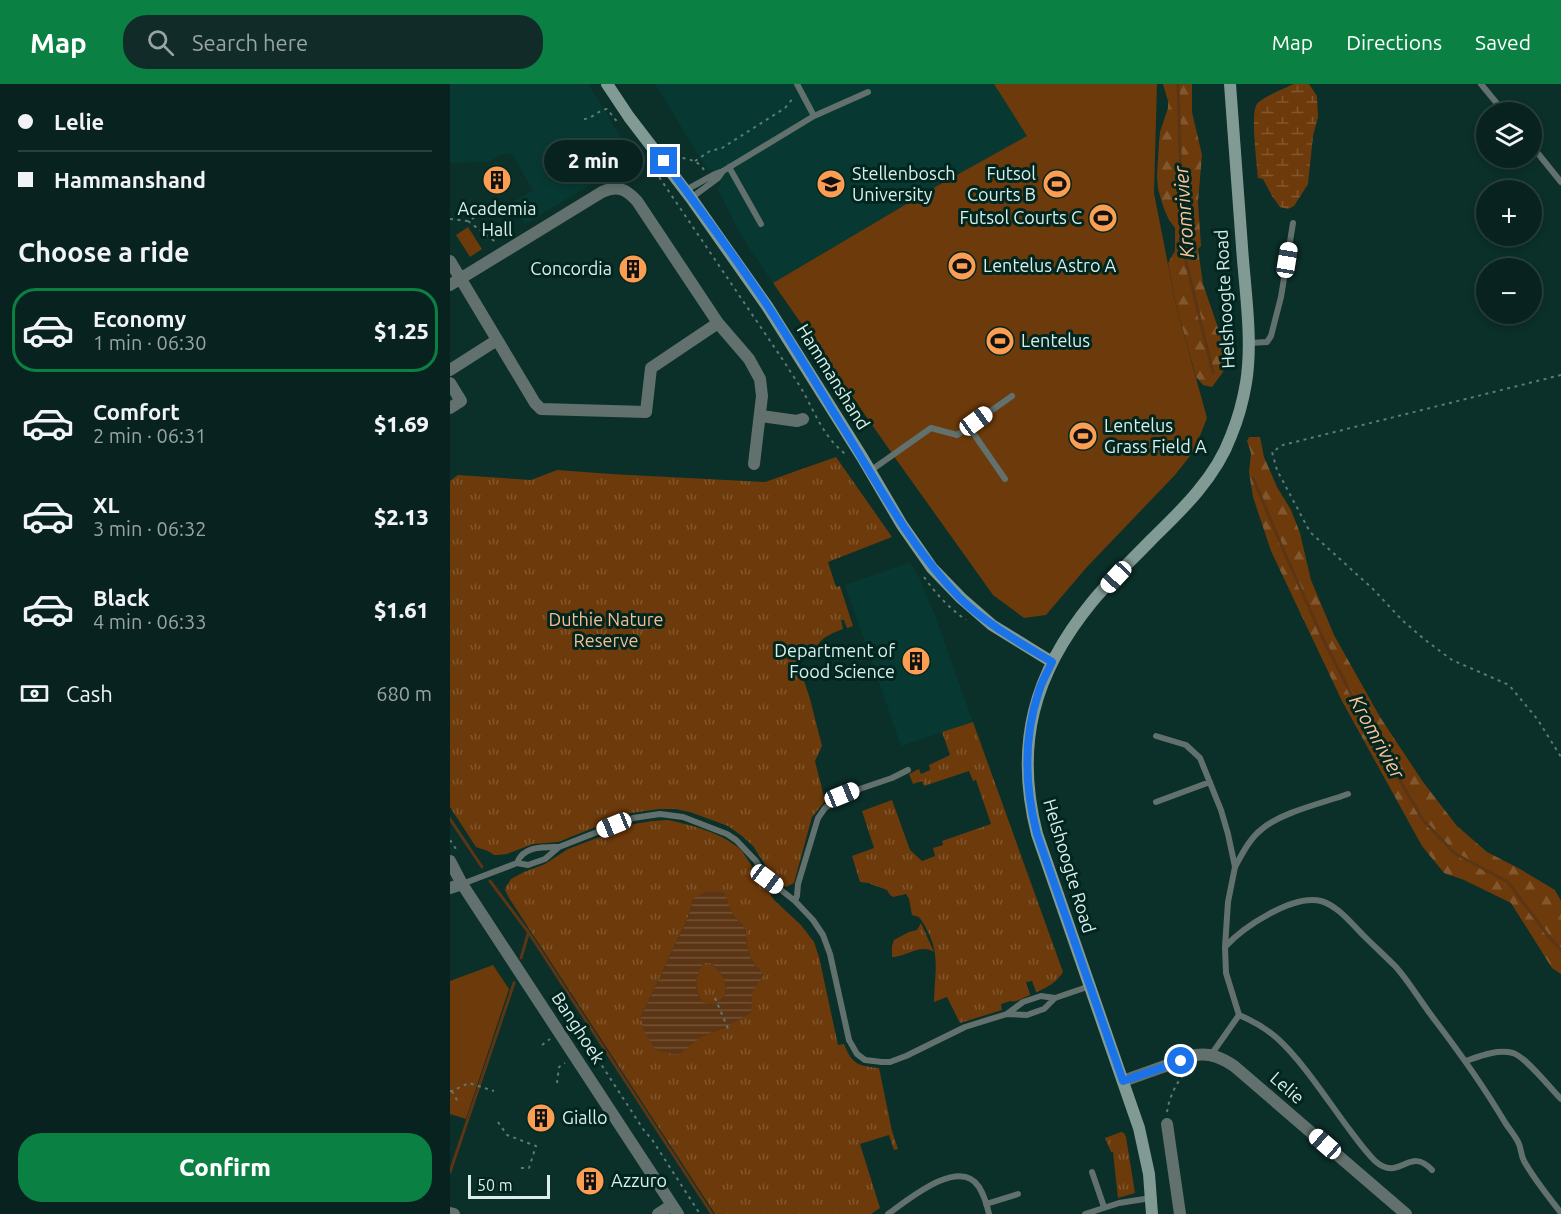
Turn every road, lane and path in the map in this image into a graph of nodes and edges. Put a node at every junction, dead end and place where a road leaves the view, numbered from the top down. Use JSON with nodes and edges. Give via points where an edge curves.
{"nodes":[{"id":1,"x":607,"y":84,"type":"edge"},
{"id":2,"x":1230,"y":84,"type":"edge"},
{"id":3,"x":1480,"y":84,"type":"edge"},
{"id":4,"x":799,"y":87,"type":"edge"},
{"id":5,"x":868,"y":92,"type":"dead end"},
{"id":6,"x":1495,"y":102,"type":"edge"},
{"id":7,"x":603,"y":110,"type":"dead end"},
{"id":8,"x":814,"y":116,"type":"junction"},
{"id":9,"x":584,"y":118,"type":"dead end"},
{"id":10,"x":672,"y":158,"type":"dead end"},
{"id":11,"x":1542,"y":158,"type":"edge"},
{"id":12,"x":694,"y":161,"type":"junction"},
{"id":13,"x":649,"y":163,"type":"dead end"},
{"id":14,"x":726,"y":169,"type":"junction"},
{"id":15,"x":705,"y":171,"type":"dead end"},
{"id":16,"x":1561,"y":182,"type":"edge"},
{"id":17,"x":688,"y":194,"type":"junction"},
{"id":18,"x":482,"y":213,"type":"dead end"},
{"id":19,"x":450,"y":219,"type":"edge"},
{"id":20,"x":468,"y":221,"type":"junction"},
{"id":21,"x":1293,"y":223,"type":"dead end"},
{"id":22,"x":761,"y":224,"type":"dead end"},
{"id":23,"x":502,"y":248,"type":"dead end"},
{"id":24,"x":450,"y":261,"type":"edge"},
{"id":25,"x":455,"y":282,"type":"edge"},
{"id":26,"x":718,"y":323,"type":"junction"},
{"id":27,"x":498,"y":340,"type":"junction"},
{"id":28,"x":1248,"y":343,"type":"junction"},
{"id":29,"x":450,"y":370,"type":"edge"},
{"id":30,"x":1561,"y":375,"type":"edge"},
{"id":31,"x":450,"y":383,"type":"edge"},
{"id":32,"x":1012,"y":396,"type":"dead end"},
{"id":33,"x":455,"y":404,"type":"edge"},
{"id":34,"x":761,"y":416,"type":"junction"},
{"id":35,"x":803,"y":420,"type":"dead end"},
{"id":36,"x":969,"y":426,"type":"junction"},
{"id":37,"x":853,"y":460,"type":"dead end"},
{"id":38,"x":754,"y":464,"type":"dead end"},
{"id":39,"x":870,"y":471,"type":"junction"},
{"id":40,"x":1005,"y":479,"type":"dead end"},
{"id":41,"x":921,"y":573,"type":"dead end"},
{"id":42,"x":966,"y":620,"type":"dead end"},
{"id":43,"x":1052,"y":662,"type":"junction"},
{"id":44,"x":1156,"y":736,"type":"dead end"},
{"id":45,"x":1561,"y":757,"type":"edge"},
{"id":46,"x":908,"y":770,"type":"dead end"},
{"id":47,"x":1210,"y":782,"type":"junction"},
{"id":48,"x":1348,"y":794,"type":"dead end"},
{"id":49,"x":1156,"y":802,"type":"dead end"},
{"id":50,"x":559,"y":847,"type":"junction"},
{"id":51,"x":450,"y":861,"type":"edge"},
{"id":52,"x":517,"y":863,"type":"junction"},
{"id":53,"x":1235,"y":867,"type":"junction"},
{"id":54,"x":462,"y":884,"type":"junction"},
{"id":55,"x":450,"y":888,"type":"edge"},
{"id":56,"x":795,"y":901,"type":"junction"},
{"id":57,"x":1225,"y":947,"type":"junction"},
{"id":58,"x":1090,"y":986,"type":"junction"},
{"id":59,"x":715,"y":998,"type":"dead end"},
{"id":60,"x":1055,"y":998,"type":"junction"},
{"id":61,"x":1007,"y":1014,"type":"junction"},
{"id":62,"x":1239,"y":1015,"type":"junction"},
{"id":63,"x":571,"y":1030,"type":"dead end"},
{"id":64,"x":729,"y":1030,"type":"dead end"},
{"id":65,"x":548,"y":1040,"type":"dead end"},
{"id":66,"x":542,"y":1044,"type":"dead end"},
{"id":67,"x":1211,"y":1055,"type":"junction"},
{"id":68,"x":1466,"y":1061,"type":"junction"},
{"id":69,"x":562,"y":1066,"type":"dead end"},
{"id":70,"x":1185,"y":1073,"type":"dead end"},
{"id":71,"x":1123,"y":1081,"type":"junction"},
{"id":72,"x":557,"y":1083,"type":"dead end"},
{"id":73,"x":451,"y":1091,"type":"edge"},
{"id":74,"x":494,"y":1091,"type":"dead end"},
{"id":75,"x":1561,"y":1099,"type":"edge"},
{"id":76,"x":459,"y":1104,"type":"dead end"},
{"id":77,"x":498,"y":1122,"type":"dead end"},
{"id":78,"x":1167,"y":1124,"type":"joint"},
{"id":79,"x":520,"y":1168,"type":"dead end"},
{"id":80,"x":1432,"y":1170,"type":"dead end"},
{"id":81,"x":1092,"y":1172,"type":"dead end"},
{"id":82,"x":1018,"y":1194,"type":"dead end"},
{"id":83,"x":1151,"y":1198,"type":"junction"},
{"id":84,"x":986,"y":1204,"type":"junction"},
{"id":85,"x":1104,"y":1208,"type":"junction"},
{"id":86,"x":675,"y":1209,"type":"edge"},
{"id":87,"x":450,"y":1213,"type":"edge"},
{"id":88,"x":1561,"y":1213,"type":"edge"},
{"id":89,"x":454,"y":1214,"type":"edge"},
{"id":90,"x":658,"y":1214,"type":"edge"},
{"id":91,"x":700,"y":1214,"type":"edge"},
{"id":92,"x":888,"y":1214,"type":"edge"},
{"id":93,"x":989,"y":1214,"type":"edge"},
{"id":94,"x":1085,"y":1214,"type":"edge"},
{"id":95,"x":1152,"y":1214,"type":"edge"},
{"id":96,"x":1180,"y":1214,"type":"edge"},
{"id":97,"x":1406,"y":1214,"type":"edge"}],
"edges":[{"from":1,"to":17,"type":"main road","name":"Hammanshand"},
{"from":2,"to":28,"type":"main road","name":"Helshoogte Road"},
{"from":3,"to":6,"type":"lane"},
{"from":4,"to":8,"type":"lane"},
{"from":4,"to":12,"type":"path","via":[[785,108]]},
{"from":5,"to":8,"type":"lane"},
{"from":7,"to":9,"type":"path"},
{"from":8,"to":14,"type":"lane"},
{"from":10,"to":12,"type":"path"},
{"from":11,"to":16,"type":"lane"},
{"from":12,"to":15,"type":"path"},
{"from":13,"to":37,"type":"path","via":[[785,363],[825,434]]},
{"from":14,"to":17,"type":"lane"},
{"from":14,"to":22,"type":"lane"},
{"from":17,"to":39,"type":"main road","name":"Hammanshand","via":[[767,306]]},
{"from":18,"to":20,"type":"path"},
{"from":19,"to":20,"type":"path"},
{"from":20,"to":23,"type":"path"},
{"from":21,"to":28,"type":"lane","via":[[1281,297],[1270,336],[1267,342]]},
{"from":24,"to":25,"type":"street"},
{"from":25,"to":26,"type":"street","via":[[603,192],[618,189],[637,201]]},
{"from":25,"to":27,"type":"street"},
{"from":26,"to":27,"type":"street","via":[[651,368],[646,412],[541,409]]},
{"from":26,"to":34,"type":"street","via":[[749,359],[760,379]]},
{"from":27,"to":29,"type":"street"},
{"from":28,"to":43,"type":"main road","name":"Helshoogte Road","via":[[1241,405],[1212,474],[1092,602]]},
{"from":30,"to":45,"type":"path","via":[[1282,445],[1272,452],[1277,470],[1311,532],[1424,639],[1452,660],[1509,685],[1538,720]]},
{"from":31,"to":33,"type":"street"},
{"from":32,"to":36,"type":"lane"},
{"from":34,"to":35,"type":"street"},
{"from":34,"to":38,"type":"street"},
{"from":36,"to":39,"type":"lane","via":[[957,435],[930,428]]},
{"from":36,"to":40,"type":"lane"},
{"from":39,"to":43,"type":"main road","name":"Hammanshand","via":[[932,568],[992,625]]},
{"from":41,"to":42,"type":"path","via":[[936,594]]},
{"from":43,"to":58,"type":"main road","name":"Helshoogte Road","via":[[1033,710],[1028,788],[1037,834]]},
{"from":44,"to":47,"type":"lane","via":[[1186,745],[1200,758]]},
{"from":46,"to":56,"type":"lane","via":[[842,795],[825,808],[818,818]]},
{"from":47,"to":49,"type":"lane"},
{"from":47,"to":53,"type":"lane"},
{"from":48,"to":53,"type":"lane","via":[[1294,812],[1261,829]]},
{"from":50,"to":52,"type":"lane","via":[[533,864]]},
{"from":50,"to":52,"type":"lane","via":[[523,853]]},
{"from":50,"to":56,"type":"lane","via":[[633,818],[660,814],[683,817],[736,840],[767,879]]},
{"from":51,"to":54,"type":"street","name":"Banghoek"},
{"from":52,"to":54,"type":"lane"},
{"from":53,"to":57,"type":"lane"},
{"from":54,"to":55,"type":"street"},
{"from":54,"to":86,"type":"street","name":"Banghoek"},
{"from":56,"to":61,"type":"lane","via":[[823,935],[849,1040],[865,1060],[890,1062],[965,1027]]},
{"from":57,"to":62,"type":"lane","via":[[1226,973]]},
{"from":57,"to":68,"type":"lane","via":[[1247,927],[1289,905],[1317,900],[1329,904],[1396,968]]},
{"from":58,"to":60,"type":"lane"},
{"from":58,"to":71,"type":"main road","name":"Helshoogte Road"},
{"from":59,"to":64,"type":"path"},
{"from":60,"to":61,"type":"lane","via":[[1041,996],[1023,1002]]},
{"from":60,"to":61,"type":"lane","via":[[1044,1009],[1027,1015]]},
{"from":62,"to":67,"type":"lane"},
{"from":62,"to":80,"type":"lane","via":[[1258,1023],[1279,1040],[1376,1162],[1393,1168],[1423,1161]]},
{"from":63,"to":91,"type":"path","via":[[586,1041]]},
{"from":65,"to":66,"type":"path"},
{"from":67,"to":71,"type":"street","via":[[1196,1055]]},
{"from":67,"to":97,"type":"street","name":"Lelie","via":[[1234,1066]]},
{"from":68,"to":75,"type":"lane","via":[[1484,1054],[1514,1053]]},
{"from":68,"to":88,"type":"lane","via":[[1519,1144],[1522,1158]]},
{"from":69,"to":72,"type":"path"},
{"from":70,"to":78,"type":"path","via":[[1168,1103]]},
{"from":71,"to":83,"type":"main road","name":"Helshoogte Road","via":[[1142,1140]]},
{"from":73,"to":74,"type":"path","via":[[469,1083]]},
{"from":73,"to":76,"type":"path"},
{"from":77,"to":79,"type":"path","via":[[507,1135],[536,1146],[529,1168]]},
{"from":78,"to":96,"type":"street"},
{"from":81,"to":85,"type":"lane"},
{"from":82,"to":84,"type":"lane"},
{"from":83,"to":85,"type":"lane"},
{"from":83,"to":95,"type":"main road","name":"Helshoogte Road"},
{"from":84,"to":92,"type":"lane","via":[[971,1179],[950,1177],[935,1182]]},
{"from":84,"to":93,"type":"lane"},
{"from":85,"to":94,"type":"lane"},
{"from":86,"to":90,"type":"street"},
{"from":87,"to":89,"type":"street"}]}
